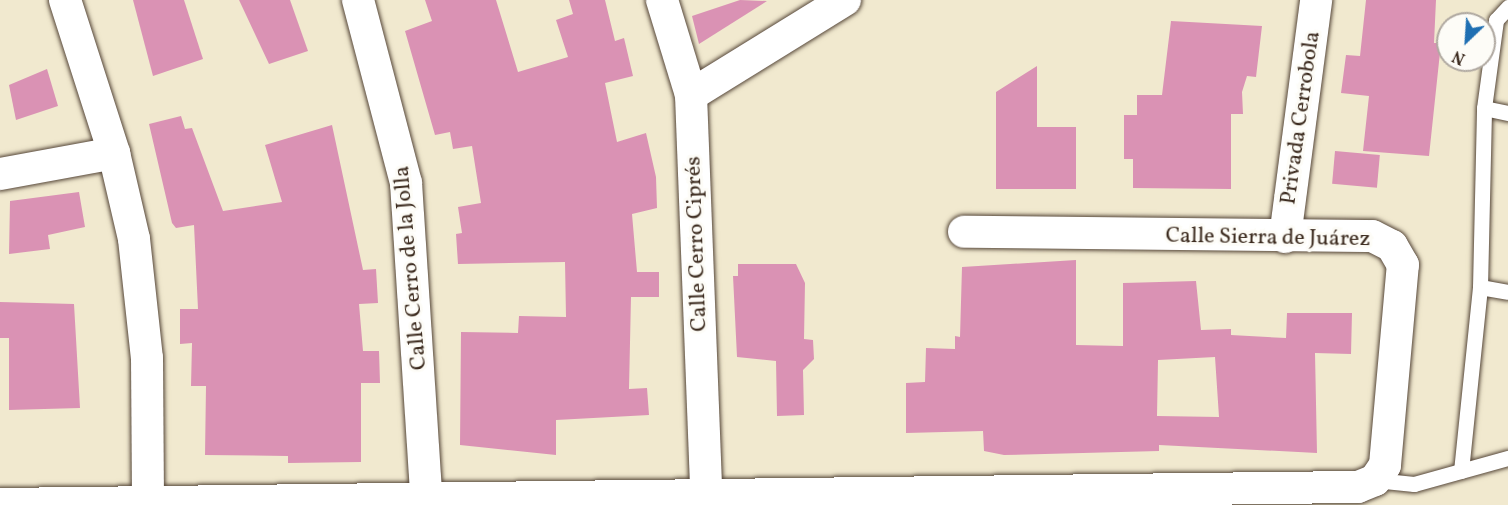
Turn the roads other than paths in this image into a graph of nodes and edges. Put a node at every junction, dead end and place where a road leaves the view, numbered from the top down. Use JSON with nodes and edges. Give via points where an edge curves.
{"nodes":[{"id":1,"x":65,"y":0,"type":"edge"},
{"id":2,"x":358,"y":0,"type":"edge"},
{"id":3,"x":662,"y":0,"type":"edge"},
{"id":4,"x":845,"y":0,"type":"edge"},
{"id":5,"x":1317,"y":0,"type":"edge"},
{"id":6,"x":1508,"y":7,"type":"edge"},
{"id":7,"x":691,"y":95,"type":"junction"},
{"id":8,"x":1484,"y":108,"type":"junction"},
{"id":9,"x":1508,"y":113,"type":"edge"},
{"id":10,"x":114,"y":153,"type":"junction"},
{"id":11,"x":0,"y":174,"type":"edge"},
{"id":12,"x":964,"y":232,"type":"dead end"},
{"id":13,"x":1285,"y":237,"type":"junction"},
{"id":14,"x":1480,"y":287,"type":"junction"},
{"id":15,"x":1508,"y":292,"type":"edge"},
{"id":16,"x":1508,"y":458,"type":"edge"},
{"id":17,"x":1461,"y":471,"type":"junction"},
{"id":18,"x":1375,"y":480,"type":"junction"},
{"id":19,"x":706,"y":493,"type":"junction"},
{"id":20,"x":834,"y":500,"type":"edge"},
{"id":21,"x":148,"y":503,"type":"junction"},
{"id":22,"x":0,"y":504,"type":"edge"},
{"id":23,"x":427,"y":504,"type":"edge"}],
"edges":[{"from":1,"to":10,"type":"street"},
{"from":2,"to":23,"type":"street","name":"Calle Cerro de la Jolla","via":[[406,183]]},
{"from":3,"to":7,"type":"street","name":"Calle Cerro Ciprés"},
{"from":4,"to":7,"type":"street"},
{"from":5,"to":13,"type":"street","name":"Privada Cerrobola"},
{"from":6,"to":8,"type":"lane","via":[[1496,20]]},
{"from":7,"to":19,"type":"street","name":"Calle Cerro Ciprés"},
{"from":8,"to":9,"type":"lane"},
{"from":8,"to":14,"type":"lane"},
{"from":10,"to":11,"type":"street"},
{"from":10,"to":21,"type":"street","via":[[134,239],[147,358]]},
{"from":12,"to":13,"type":"street","name":"Calle Sierra de Juárez"},
{"from":13,"to":18,"type":"street","name":"Calle Sierra de Juárez","via":[[1372,236],[1392,246],[1403,265],[1385,465]]},
{"from":14,"to":15,"type":"lane"},
{"from":14,"to":17,"type":"lane"},
{"from":16,"to":17,"type":"lane"},
{"from":17,"to":18,"type":"lane","via":[[1414,484]]},
{"from":18,"to":20,"type":"street","via":[[1358,487]]},
{"from":19,"to":20,"type":"street"},
{"from":19,"to":23,"type":"street"},
{"from":21,"to":22,"type":"street"},
{"from":21,"to":23,"type":"street"}]}
